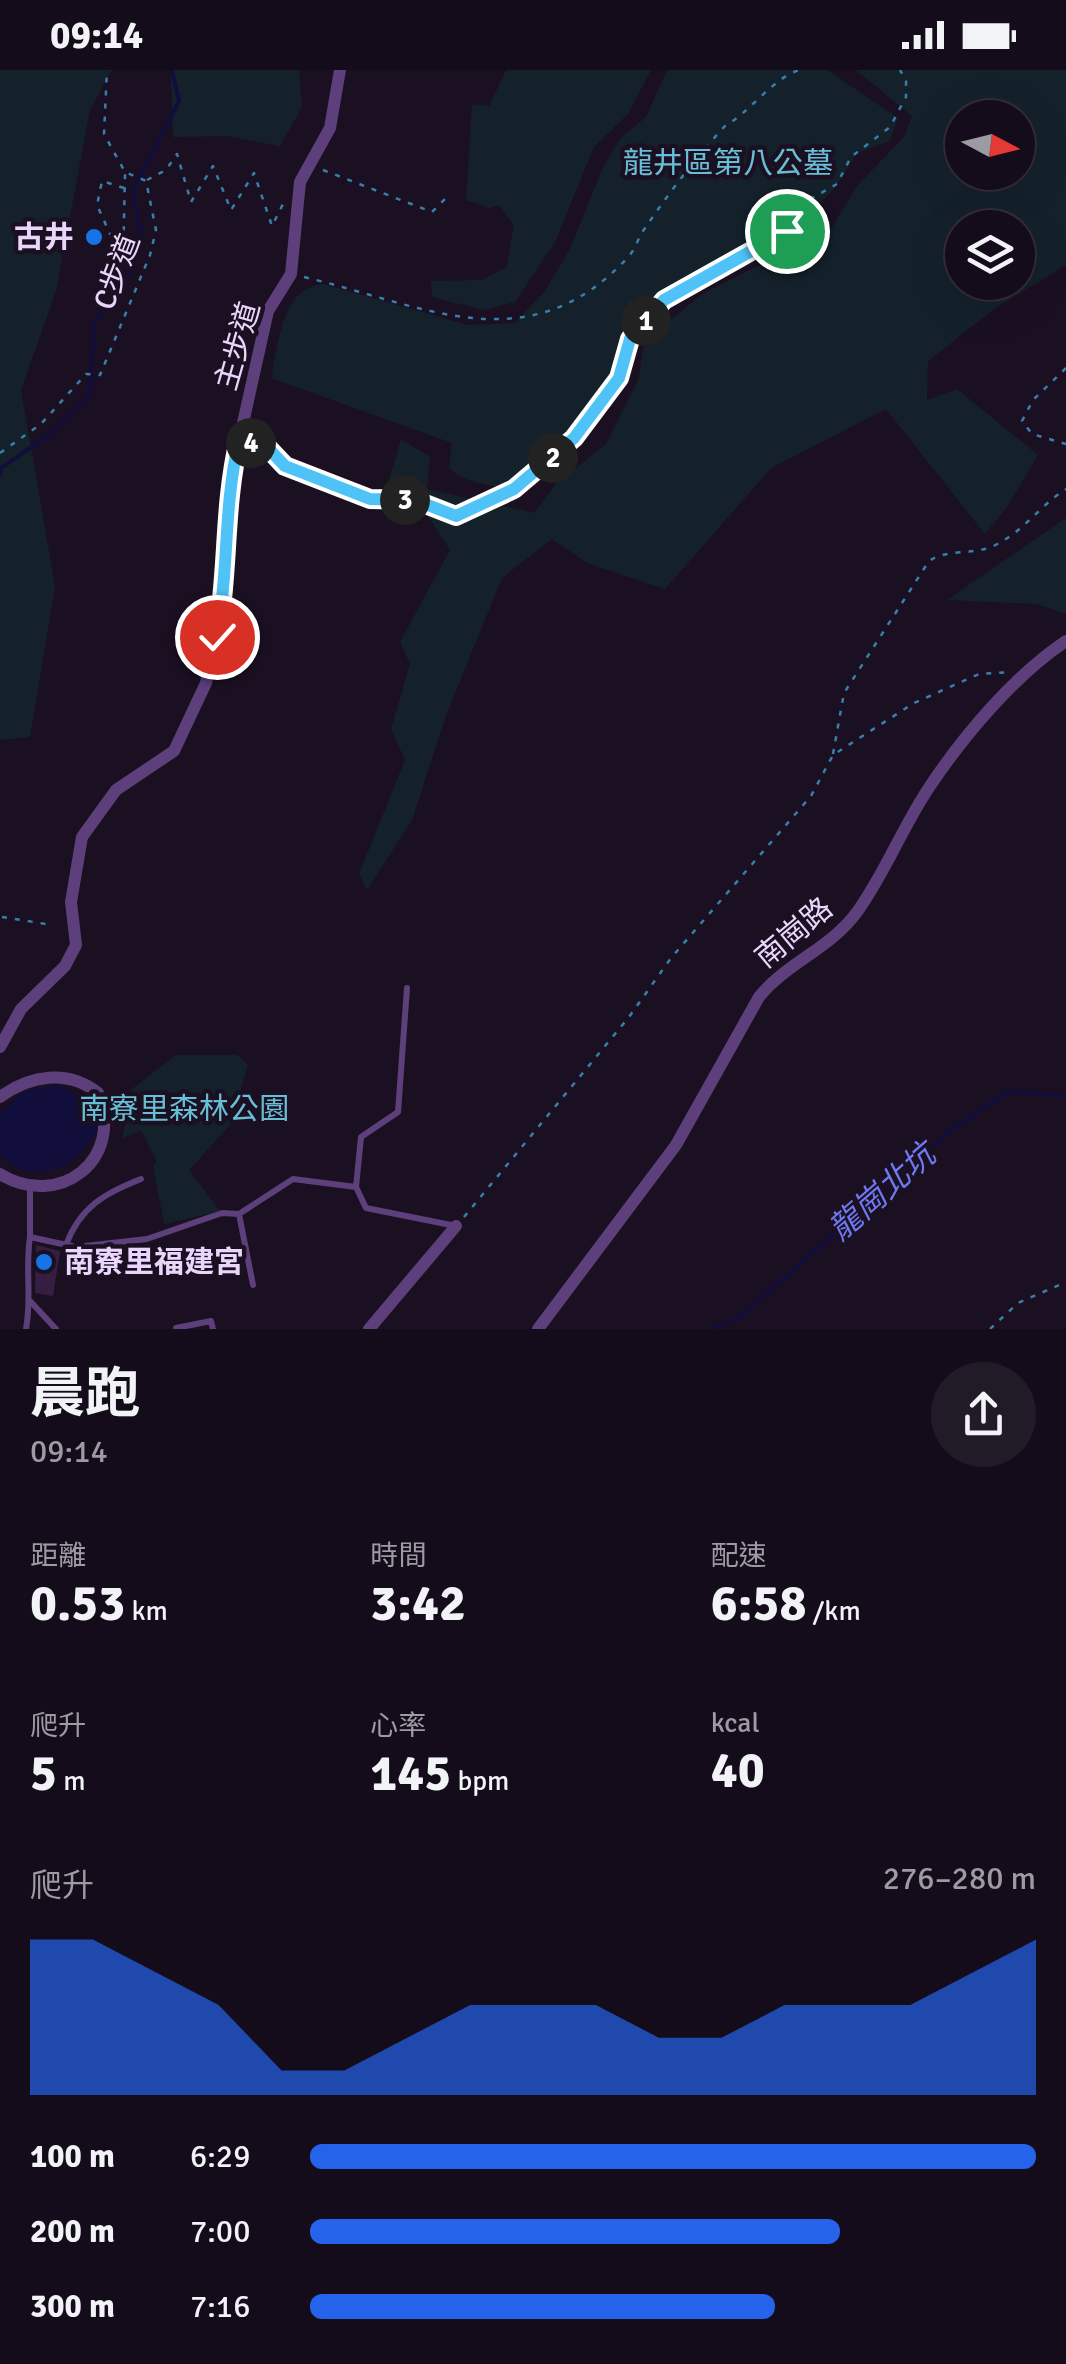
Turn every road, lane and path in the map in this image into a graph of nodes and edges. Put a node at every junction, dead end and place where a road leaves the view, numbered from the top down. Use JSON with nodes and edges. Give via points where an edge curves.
{"nodes":[{"id":1,"x":107,"y":70,"type":"edge"},
{"id":2,"x":340,"y":70,"type":"edge"},
{"id":3,"x":800,"y":70,"type":"edge"},
{"id":4,"x":900,"y":70,"type":"edge"},
{"id":5,"x":307,"y":163,"type":"junction"},
{"id":6,"x":125,"y":172,"type":"junction"},
{"id":7,"x":144,"y":179,"type":"junction"},
{"id":8,"x":124,"y":188,"type":"junction"},
{"id":9,"x":445,"y":200,"type":"dead end"},
{"id":10,"x":298,"y":208,"type":"junction"},
{"id":11,"x":291,"y":274,"type":"junction"},
{"id":12,"x":1066,"y":368,"type":"edge"},
{"id":13,"x":239,"y":440,"type":"junction"},
{"id":14,"x":1066,"y":444,"type":"edge"},
{"id":15,"x":0,"y":453,"type":"edge"},
{"id":16,"x":1066,"y":489,"type":"edge"},
{"id":17,"x":1066,"y":641,"type":"edge"},
{"id":18,"x":1029,"y":671,"type":"junction"},
{"id":19,"x":832,"y":755,"type":"junction"},
{"id":20,"x":1,"y":916,"type":"edge"},
{"id":21,"x":0,"y":924,"type":"edge"},
{"id":22,"x":46,"y":924,"type":"dead end"},
{"id":23,"x":407,"y":988,"type":"dead end"},
{"id":24,"x":0,"y":1047,"type":"edge"},
{"id":25,"x":0,"y":1097,"type":"edge"},
{"id":26,"x":0,"y":1174,"type":"edge"},
{"id":27,"x":141,"y":1179,"type":"dead end"},
{"id":28,"x":30,"y":1188,"type":"junction"},
{"id":29,"x":356,"y":1188,"type":"junction"},
{"id":30,"x":239,"y":1214,"type":"junction"},
{"id":31,"x":456,"y":1226,"type":"junction"},
{"id":32,"x":30,"y":1237,"type":"junction"},
{"id":33,"x":66,"y":1245,"type":"junction"},
{"id":34,"x":1066,"y":1282,"type":"edge"},
{"id":35,"x":254,"y":1285,"type":"dead end"},
{"id":36,"x":30,"y":1300,"type":"junction"},
{"id":37,"x":176,"y":1328,"type":"edge"},
{"id":38,"x":26,"y":1329,"type":"edge"},
{"id":39,"x":56,"y":1329,"type":"edge"},
{"id":40,"x":214,"y":1329,"type":"edge"},
{"id":41,"x":368,"y":1329,"type":"edge"},
{"id":42,"x":538,"y":1329,"type":"edge"},
{"id":43,"x":990,"y":1329,"type":"edge"}],
"edges":[{"from":1,"to":6,"type":"path","via":[[104,134]]},
{"from":2,"to":5,"type":"street","name":"主步道","via":[[330,128]]},
{"from":3,"to":11,"type":"path","via":[[705,147],[632,252],[590,291],[552,308],[521,320],[470,321]]},
{"from":4,"to":13,"type":"path","via":[[906,98],[890,127],[851,157],[837,184],[805,202],[787,231],[664,300],[630,339],[619,378],[574,438],[514,489],[456,516],[415,500],[370,499],[285,466],[266,446]]},
{"from":5,"to":9,"type":"path","via":[[432,212]]},
{"from":5,"to":10,"type":"street","name":"主步道"},
{"from":6,"to":7,"type":"path"},
{"from":6,"to":8,"type":"path"},
{"from":7,"to":10,"type":"path","via":[[166,170],[176,154],[190,202],[212,166],[232,210],[254,173],[272,226],[285,200]]},
{"from":7,"to":15,"type":"path","name":"C步道","via":[[156,230],[100,375],[86,374],[41,424]]},
{"from":8,"to":8,"type":"path","via":[[102,181],[97,204],[124,264]]},
{"from":10,"to":11,"type":"street","name":"主步道"},
{"from":11,"to":13,"type":"street","name":"主步道","via":[[268,311]]},
{"from":12,"to":14,"type":"path","via":[[1022,421],[1032,434]]},
{"from":13,"to":24,"type":"street","name":"主步道","via":[[225,511],[224,597],[206,683],[174,750],[116,790],[82,836],[70,902],[76,945],[65,966],[21,1009]]},
{"from":16,"to":19,"type":"path","via":[[1016,534],[930,561],[844,692]]},
{"from":17,"to":18,"type":"street","name":"南崗路"},
{"from":18,"to":19,"type":"path","via":[[979,674],[914,702]]},
{"from":18,"to":42,"type":"street","name":"南崗路","via":[[930,786],[856,912],[831,941],[759,997],[676,1146]]},
{"from":19,"to":31,"type":"path","via":[[811,796]]},
{"from":20,"to":21,"type":"path"},
{"from":20,"to":22,"type":"path"},
{"from":23,"to":29,"type":"lane","via":[[398,1112],[361,1137]]},
{"from":25,"to":28,"type":"street","via":[[52,1076],[87,1084],[104,1108],[104,1142],[94,1159],[63,1181]]},
{"from":26,"to":28,"type":"street"},
{"from":27,"to":33,"type":"lane","via":[[106,1193],[75,1220]]},
{"from":28,"to":32,"type":"lane"},
{"from":29,"to":30,"type":"lane","via":[[293,1179]]},
{"from":29,"to":31,"type":"lane","via":[[366,1208]]},
{"from":30,"to":33,"type":"lane","via":[[147,1239]]},
{"from":30,"to":35,"type":"lane"},
{"from":31,"to":41,"type":"street"},
{"from":32,"to":33,"type":"lane"},
{"from":32,"to":36,"type":"lane"},
{"from":34,"to":43,"type":"path","via":[[1018,1303]]},
{"from":36,"to":38,"type":"lane"},
{"from":36,"to":39,"type":"lane"},
{"from":37,"to":40,"type":"lane","via":[[211,1321]]}]}
